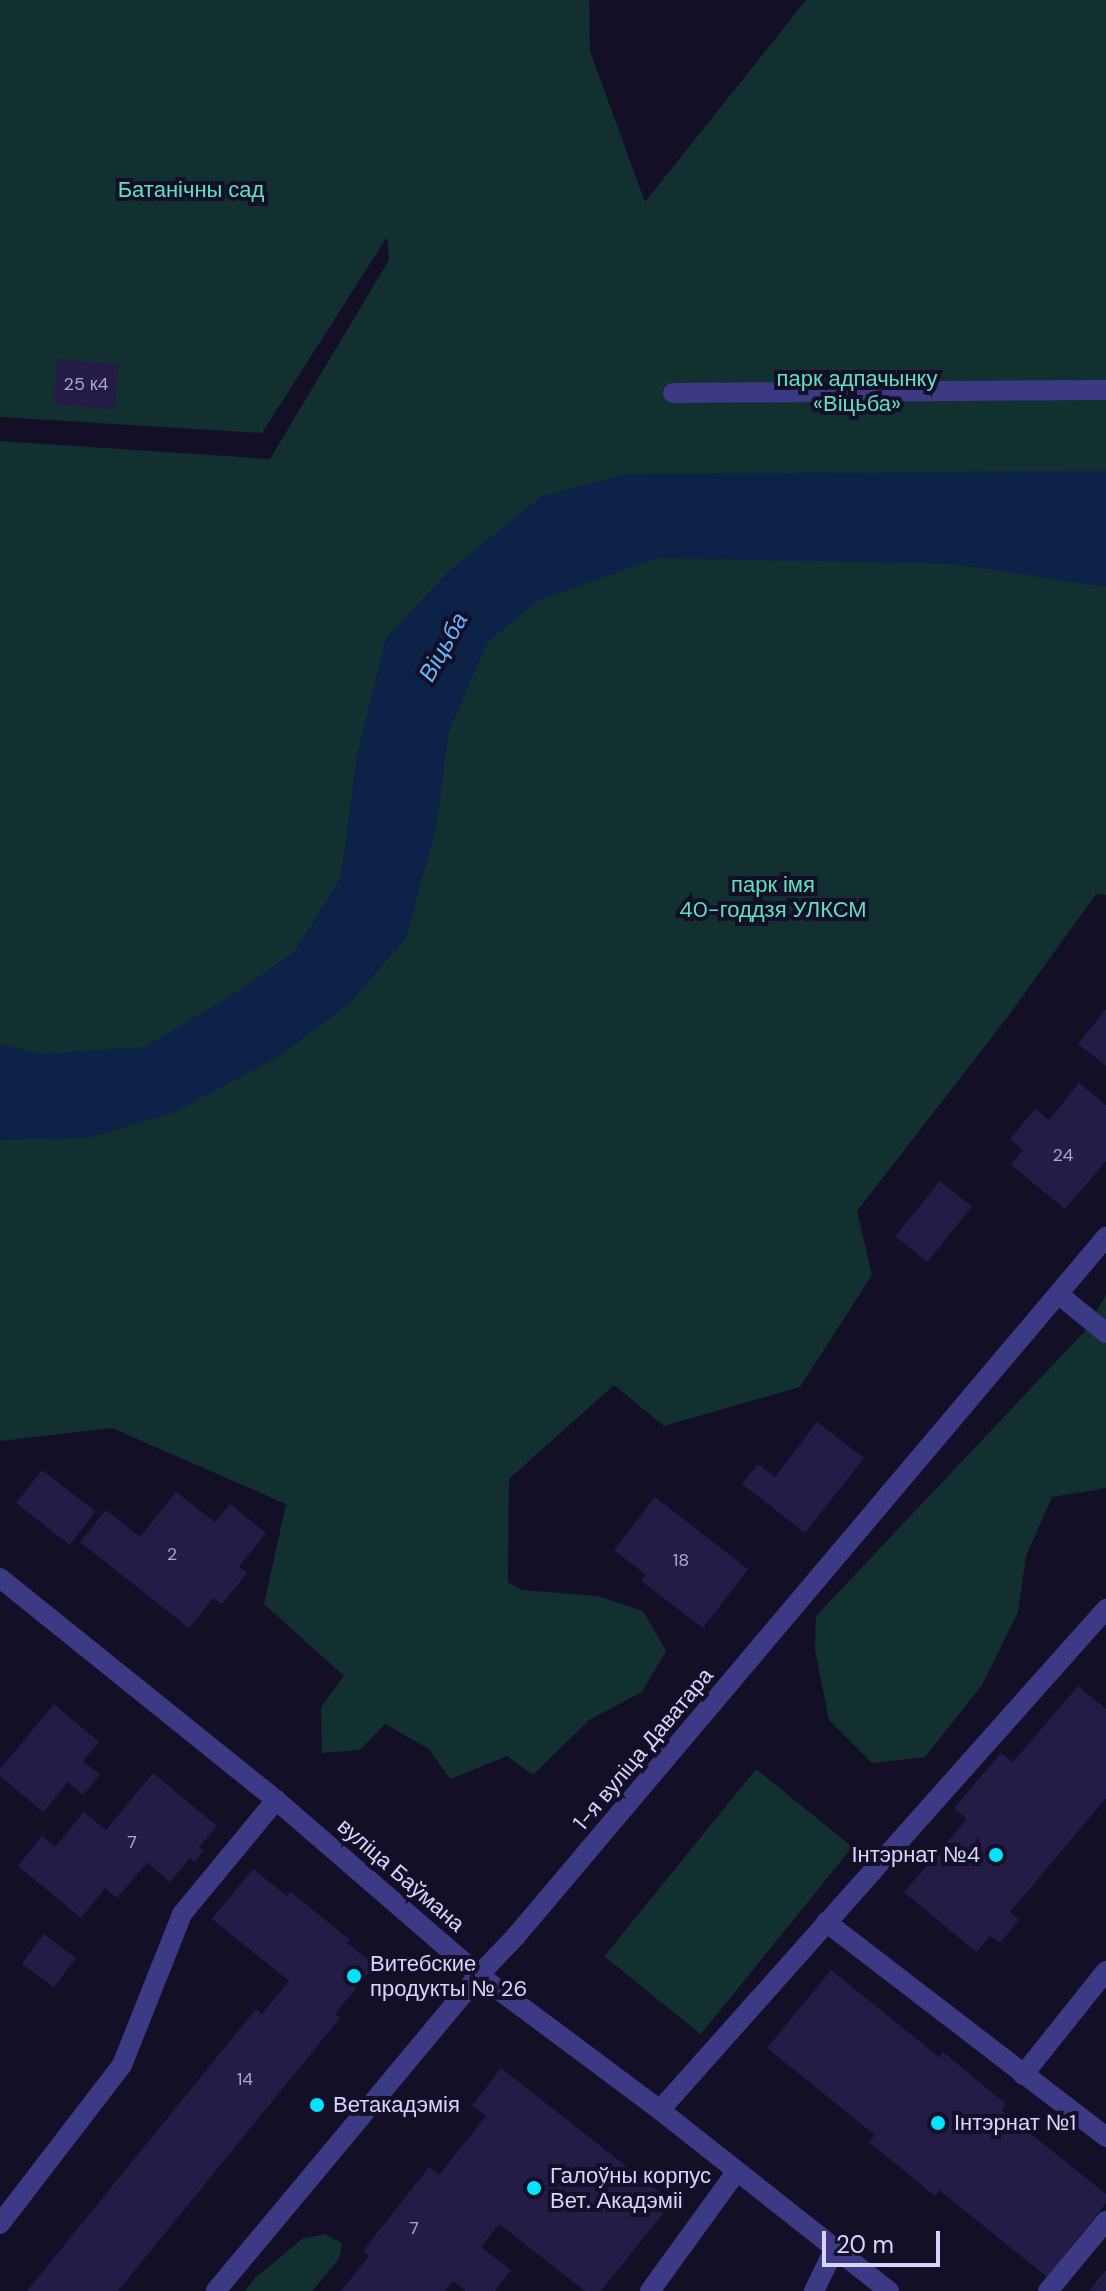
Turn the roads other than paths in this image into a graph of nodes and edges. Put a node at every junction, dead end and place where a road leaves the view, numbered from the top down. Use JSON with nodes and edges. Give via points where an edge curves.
{"nodes":[{"id":1,"x":1106,"y":390,"type":"edge"},
{"id":2,"x":673,"y":393,"type":"dead end"},
{"id":3,"x":1106,"y":1237,"type":"edge"},
{"id":4,"x":1058,"y":1294,"type":"junction"},
{"id":5,"x":1106,"y":1333,"type":"edge"},
{"id":6,"x":0,"y":1578,"type":"edge"},
{"id":7,"x":1106,"y":1609,"type":"edge"},
{"id":8,"x":276,"y":1800,"type":"junction"},
{"id":9,"x":826,"y":1922,"type":"junction"},
{"id":10,"x":1106,"y":1971,"type":"edge"},
{"id":11,"x":479,"y":1975,"type":"junction"},
{"id":12,"x":1023,"y":2075,"type":"junction"},
{"id":13,"x":660,"y":2110,"type":"junction"},
{"id":14,"x":1106,"y":2137,"type":"edge"},
{"id":15,"x":737,"y":2171,"type":"junction"},
{"id":16,"x":1106,"y":2221,"type":"edge"},
{"id":17,"x":0,"y":2224,"type":"edge"},
{"id":18,"x":835,"y":2248,"type":"junction"},
{"id":19,"x":216,"y":2291,"type":"edge"},
{"id":20,"x":650,"y":2291,"type":"edge"},
{"id":21,"x":814,"y":2291,"type":"edge"},
{"id":22,"x":889,"y":2291,"type":"edge"},
{"id":23,"x":1048,"y":2291,"type":"edge"}],
"edges":[{"from":1,"to":2,"type":"street"},
{"from":3,"to":4,"type":"street","name":"1-я вуліца Даватара"},
{"from":4,"to":5,"type":"street"},
{"from":4,"to":11,"type":"street","name":"1-я вуліца Даватара"},
{"from":6,"to":8,"type":"street","name":"вуліца Баўмана"},
{"from":7,"to":9,"type":"street"},
{"from":8,"to":11,"type":"street","name":"вуліца Баўмана"},
{"from":8,"to":17,"type":"street","via":[[182,1914],[122,2065]]},
{"from":9,"to":12,"type":"street"},
{"from":9,"to":13,"type":"street"},
{"from":10,"to":12,"type":"street"},
{"from":11,"to":13,"type":"street","name":"вуліца Баўмана"},
{"from":11,"to":19,"type":"street","name":"1-я вуліца Даватара"},
{"from":12,"to":14,"type":"street"},
{"from":13,"to":15,"type":"street","name":"вуліца Баўмана"},
{"from":15,"to":18,"type":"street","name":"вуліца Баўмана"},
{"from":15,"to":20,"type":"street"},
{"from":16,"to":23,"type":"street"},
{"from":18,"to":21,"type":"street"},
{"from":18,"to":22,"type":"street","name":"вуліца Баўмана"}]}
